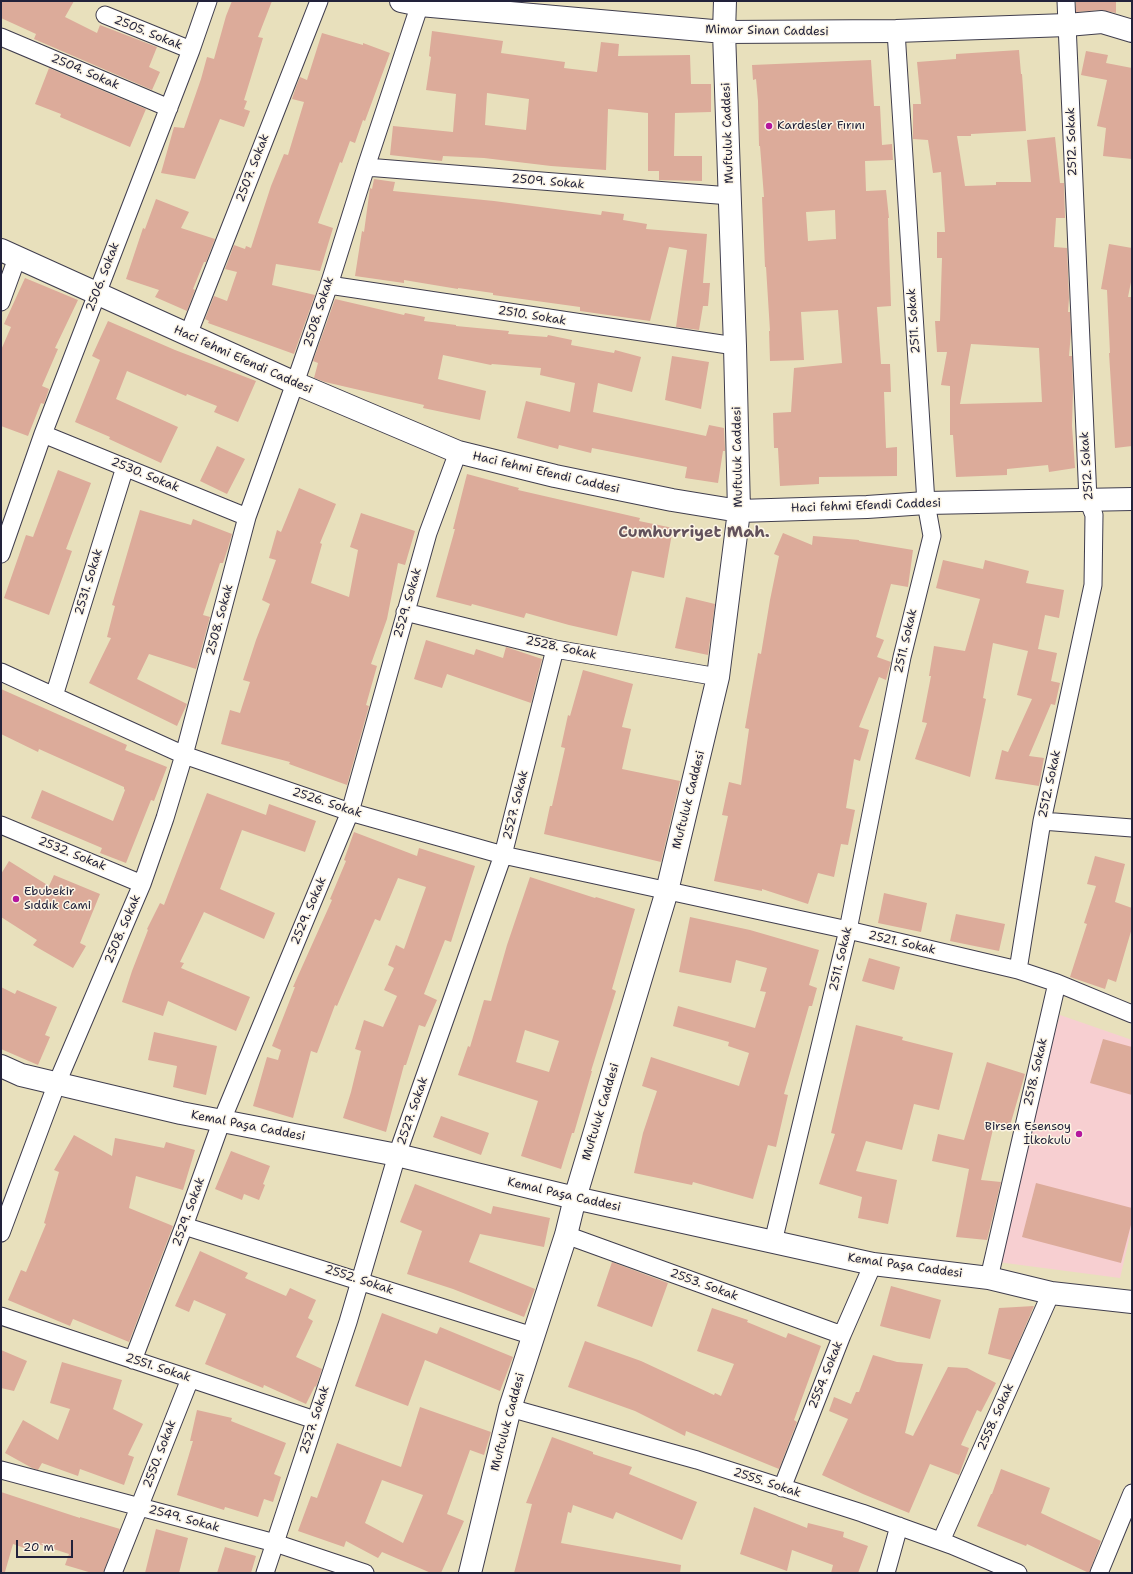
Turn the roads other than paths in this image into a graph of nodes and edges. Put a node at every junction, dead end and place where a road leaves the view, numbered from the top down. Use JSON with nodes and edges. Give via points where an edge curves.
{"nodes":[{"id":1,"x":208,"y":1,"type":"edge"},
{"id":2,"x":318,"y":1,"type":"edge"},
{"id":3,"x":725,"y":1,"type":"edge"},
{"id":4,"x":1066,"y":1,"type":"edge"},
{"id":5,"x":414,"y":2,"type":"edge"},
{"id":6,"x":105,"y":15,"type":"dead end"},
{"id":7,"x":1067,"y":25,"type":"junction"},
{"id":8,"x":896,"y":31,"type":"junction"},
{"id":9,"x":1132,"y":31,"type":"edge"},
{"id":10,"x":724,"y":32,"type":"junction"},
{"id":11,"x":1,"y":37,"type":"edge"},
{"id":12,"x":191,"y":50,"type":"junction"},
{"id":13,"x":168,"y":108,"type":"junction"},
{"id":14,"x":366,"y":167,"type":"junction"},
{"id":15,"x":730,"y":196,"type":"junction"},
{"id":16,"x":9,"y":254,"type":"edge"},
{"id":17,"x":329,"y":285,"type":"junction"},
{"id":18,"x":97,"y":293,"type":"junction"},
{"id":19,"x":1,"y":302,"type":"edge"},
{"id":20,"x":188,"y":335,"type":"junction"},
{"id":21,"x":735,"y":346,"type":"junction"},
{"id":22,"x":295,"y":383,"type":"junction"},
{"id":23,"x":43,"y":434,"type":"junction"},
{"id":24,"x":458,"y":452,"type":"junction"},
{"id":25,"x":125,"y":467,"type":"junction"},
{"id":26,"x":1132,"y":499,"type":"edge"},
{"id":27,"x":1088,"y":500,"type":"junction"},
{"id":28,"x":926,"y":503,"type":"junction"},
{"id":29,"x":739,"y":511,"type":"junction"},
{"id":30,"x":247,"y":517,"type":"junction"},
{"id":31,"x":1,"y":554,"type":"edge"},
{"id":32,"x":405,"y":612,"type":"junction"},
{"id":33,"x":555,"y":648,"type":"junction"},
{"id":34,"x":1,"y":672,"type":"edge"},
{"id":35,"x":718,"y":677,"type":"junction"},
{"id":36,"x":54,"y":696,"type":"junction"},
{"id":37,"x":184,"y":755,"type":"junction"},
{"id":38,"x":350,"y":812,"type":"junction"},
{"id":39,"x":1042,"y":821,"type":"junction"},
{"id":40,"x":1,"y":825,"type":"edge"},
{"id":41,"x":1132,"y":828,"type":"edge"},
{"id":42,"x":503,"y":855,"type":"junction"},
{"id":43,"x":142,"y":884,"type":"junction"},
{"id":44,"x":667,"y":891,"type":"junction"},
{"id":45,"x":848,"y":930,"type":"junction"},
{"id":46,"x":1018,"y":970,"type":"junction"},
{"id":47,"x":1057,"y":983,"type":"junction"},
{"id":48,"x":1132,"y":1014,"type":"edge"},
{"id":49,"x":1,"y":1066,"type":"edge"},
{"id":50,"x":57,"y":1083,"type":"junction"},
{"id":51,"x":222,"y":1120,"type":"junction"},
{"id":52,"x":397,"y":1155,"type":"junction"},
{"id":53,"x":575,"y":1198,"type":"junction"},
{"id":54,"x":184,"y":1226,"type":"junction"},
{"id":55,"x":1,"y":1233,"type":"edge"},
{"id":56,"x":566,"y":1235,"type":"junction"},
{"id":57,"x":773,"y":1242,"type":"junction"},
{"id":58,"x":873,"y":1264,"type":"junction"},
{"id":59,"x":989,"y":1278,"type":"junction"},
{"id":60,"x":360,"y":1281,"type":"junction"},
{"id":61,"x":1051,"y":1293,"type":"junction"},
{"id":62,"x":1131,"y":1299,"type":"edge"},
{"id":63,"x":1,"y":1316,"type":"edge"},
{"id":64,"x":842,"y":1335,"type":"junction"},
{"id":65,"x":533,"y":1336,"type":"junction"},
{"id":66,"x":133,"y":1360,"type":"junction"},
{"id":67,"x":190,"y":1379,"type":"junction"},
{"id":68,"x":510,"y":1408,"type":"junction"},
{"id":69,"x":315,"y":1420,"type":"junction"},
{"id":70,"x":1,"y":1470,"type":"edge"},
{"id":71,"x":782,"y":1488,"type":"junction"},
{"id":72,"x":1132,"y":1493,"type":"edge"},
{"id":73,"x":139,"y":1507,"type":"junction"},
{"id":74,"x":899,"y":1526,"type":"junction"},
{"id":75,"x":941,"y":1541,"type":"junction"},
{"id":76,"x":275,"y":1543,"type":"junction"},
{"id":77,"x":113,"y":1573,"type":"edge"},
{"id":78,"x":265,"y":1573,"type":"edge"},
{"id":79,"x":365,"y":1573,"type":"edge"},
{"id":80,"x":470,"y":1573,"type":"edge"},
{"id":81,"x":886,"y":1573,"type":"edge"},
{"id":82,"x":1018,"y":1573,"type":"edge"},
{"id":83,"x":1099,"y":1573,"type":"edge"}],
"edges":[{"from":1,"to":12,"type":"street","name":"2506. Sokak"},
{"from":2,"to":20,"type":"street","name":"2507. Sokak"},
{"from":3,"to":10,"type":"street","name":"Muftuluk Caddesi"},
{"from":4,"to":7,"type":"street","name":"2512. Sokak"},
{"from":5,"to":10,"type":"street","name":"Mimar Sinan Caddesi"},
{"from":5,"to":14,"type":"street","name":"2508. Sokak"},
{"from":6,"to":12,"type":"street","name":"2505. Sokak"},
{"from":7,"to":8,"type":"street","name":"Mimar Sinan Caddesi"},
{"from":7,"to":9,"type":"street","name":"Mimar Sinan Caddesi","via":[[1102,22]]},
{"from":7,"to":27,"type":"street","name":"2512. Sokak"},
{"from":8,"to":10,"type":"street","name":"Mimar Sinan Caddesi"},
{"from":8,"to":28,"type":"street","name":"2511. Sokak"},
{"from":10,"to":15,"type":"street","name":"Muftuluk Caddesi"},
{"from":11,"to":13,"type":"street","name":"2504. Sokak"},
{"from":12,"to":13,"type":"street","name":"2506. Sokak"},
{"from":13,"to":18,"type":"street","name":"2506. Sokak"},
{"from":14,"to":15,"type":"street","name":"2509. Sokak"},
{"from":14,"to":17,"type":"street","name":"2508. Sokak"},
{"from":15,"to":21,"type":"street","name":"Muftuluk Caddesi"},
{"from":16,"to":18,"type":"street","name":"Haci fehmi Efendi Caddesi"},
{"from":16,"to":19,"type":"street"},
{"from":17,"to":21,"type":"street","name":"2510. Sokak"},
{"from":17,"to":22,"type":"street","name":"2508. Sokak"},
{"from":18,"to":20,"type":"street","name":"Haci fehmi Efendi Caddesi"},
{"from":18,"to":23,"type":"street","name":"2506. Sokak"},
{"from":20,"to":22,"type":"street","name":"Haci fehmi Efendi Caddesi"},
{"from":21,"to":29,"type":"street","name":"Muftuluk Caddesi"},
{"from":22,"to":24,"type":"street","name":"Haci fehmi Efendi Caddesi"},
{"from":22,"to":30,"type":"street","name":"2508. Sokak"},
{"from":23,"to":25,"type":"street","name":"2530. Sokak"},
{"from":23,"to":31,"type":"street","name":"2506. Sokak"},
{"from":24,"to":29,"type":"street","name":"Haci fehmi Efendi Caddesi","via":[[555,476]]},
{"from":24,"to":32,"type":"street","name":"2529. Sokak","via":[[428,533]]},
{"from":25,"to":30,"type":"street","name":"2530. Sokak"},
{"from":25,"to":36,"type":"street","name":"2531. Sokak"},
{"from":26,"to":27,"type":"street","name":"Haci fehmi Efendi Caddesi"},
{"from":27,"to":28,"type":"street","name":"Haci fehmi Efendi Caddesi"},
{"from":27,"to":39,"type":"street","name":"2512. Sokak","via":[[1094,515],[1093,585]]},
{"from":28,"to":29,"type":"street","name":"Haci fehmi Efendi Caddesi"},
{"from":28,"to":45,"type":"street","name":"2511. Sokak","via":[[932,536],[902,656]]},
{"from":29,"to":35,"type":"street","name":"Muftuluk Caddesi"},
{"from":30,"to":37,"type":"street","name":"2508. Sokak"},
{"from":32,"to":33,"type":"street","name":"2528. Sokak"},
{"from":32,"to":38,"type":"street","name":"2529. Sokak"},
{"from":33,"to":35,"type":"street","name":"2528. Sokak"},
{"from":33,"to":42,"type":"street","name":"2527. Sokak"},
{"from":34,"to":36,"type":"street","name":"2526. Sokak"},
{"from":35,"to":44,"type":"street","name":"Muftuluk Caddesi"},
{"from":36,"to":37,"type":"street","name":"2526. Sokak"},
{"from":37,"to":38,"type":"street","name":"2526. Sokak"},
{"from":37,"to":43,"type":"street","name":"2508. Sokak"},
{"from":38,"to":42,"type":"street","name":"2526. Sokak"},
{"from":38,"to":51,"type":"street","name":"2529. Sokak"},
{"from":39,"to":41,"type":"street"},
{"from":39,"to":46,"type":"street","name":"2512. Sokak"},
{"from":40,"to":43,"type":"street","name":"2532. Sokak"},
{"from":42,"to":44,"type":"street","name":"2526. Sokak"},
{"from":42,"to":52,"type":"street","name":"2527. Sokak"},
{"from":43,"to":50,"type":"street","name":"2508. Sokak"},
{"from":44,"to":45,"type":"street","name":"2521. Sokak"},
{"from":44,"to":53,"type":"street","name":"Muftuluk Caddesi"},
{"from":45,"to":46,"type":"street","name":"2521. Sokak"},
{"from":45,"to":57,"type":"street","name":"2511. Sokak"},
{"from":46,"to":47,"type":"street","name":"2521. Sokak"},
{"from":47,"to":48,"type":"street","name":"2521. Sokak"},
{"from":47,"to":59,"type":"street","name":"2518. Sokak"},
{"from":49,"to":50,"type":"street","name":"Kemal Paşa Caddesi","via":[[21,1075]]},
{"from":50,"to":51,"type":"street","name":"Kemal Paşa Caddesi","via":[[181,1113]]},
{"from":50,"to":55,"type":"street","name":"2508. Sokak"},
{"from":51,"to":52,"type":"street","name":"Kemal Paşa Caddesi"},
{"from":51,"to":54,"type":"street","name":"2529. Sokak"},
{"from":52,"to":53,"type":"street","name":"Kemal Paşa Caddesi"},
{"from":52,"to":60,"type":"street","name":"2527. Sokak"},
{"from":53,"to":56,"type":"street","name":"Muftuluk Caddesi"},
{"from":53,"to":57,"type":"street","name":"Kemal Paşa Caddesi"},
{"from":54,"to":60,"type":"street","name":"2552. Sokak"},
{"from":54,"to":66,"type":"street","name":"2529. Sokak"},
{"from":56,"to":64,"type":"street","name":"2553. Sokak"},
{"from":56,"to":65,"type":"street","name":"Muftuluk Caddesi"},
{"from":57,"to":58,"type":"street","name":"Kemal Paşa Caddesi"},
{"from":58,"to":59,"type":"street","name":"Kemal Paşa Caddesi"},
{"from":58,"to":64,"type":"street","name":"2554. Sokak"},
{"from":59,"to":61,"type":"street","name":"Kemal Paşa Caddesi"},
{"from":60,"to":65,"type":"street","name":"2552. Sokak"},
{"from":60,"to":69,"type":"street","name":"2527. Sokak"},
{"from":61,"to":62,"type":"street","name":"Kemal Paşa Caddesi"},
{"from":61,"to":75,"type":"street","name":"2558. Sokak"},
{"from":63,"to":66,"type":"street","name":"2551. Sokak"},
{"from":64,"to":71,"type":"street","name":"2554. Sokak"},
{"from":65,"to":68,"type":"street","name":"Muftuluk Caddesi"},
{"from":66,"to":67,"type":"street","name":"2551. Sokak"},
{"from":67,"to":69,"type":"street","name":"2551. Sokak"},
{"from":67,"to":73,"type":"street","name":"2550. Sokak"},
{"from":68,"to":71,"type":"street","name":"2555. Sokak","via":[[697,1460]]},
{"from":68,"to":80,"type":"street","name":"Muftuluk Caddesi"},
{"from":69,"to":76,"type":"street","name":"2527. Sokak"},
{"from":70,"to":73,"type":"street","name":"2549. Sokak"},
{"from":71,"to":74,"type":"street","name":"2555. Sokak"},
{"from":72,"to":83,"type":"street"},
{"from":73,"to":76,"type":"street","name":"2549. Sokak"},
{"from":73,"to":77,"type":"street","name":"2550. Sokak"},
{"from":74,"to":75,"type":"street","name":"2555. Sokak"},
{"from":74,"to":81,"type":"street"},
{"from":75,"to":82,"type":"street","name":"2555. Sokak"},
{"from":76,"to":78,"type":"street","name":"2527. Sokak"},
{"from":76,"to":79,"type":"street","name":"2549. Sokak"}]}
